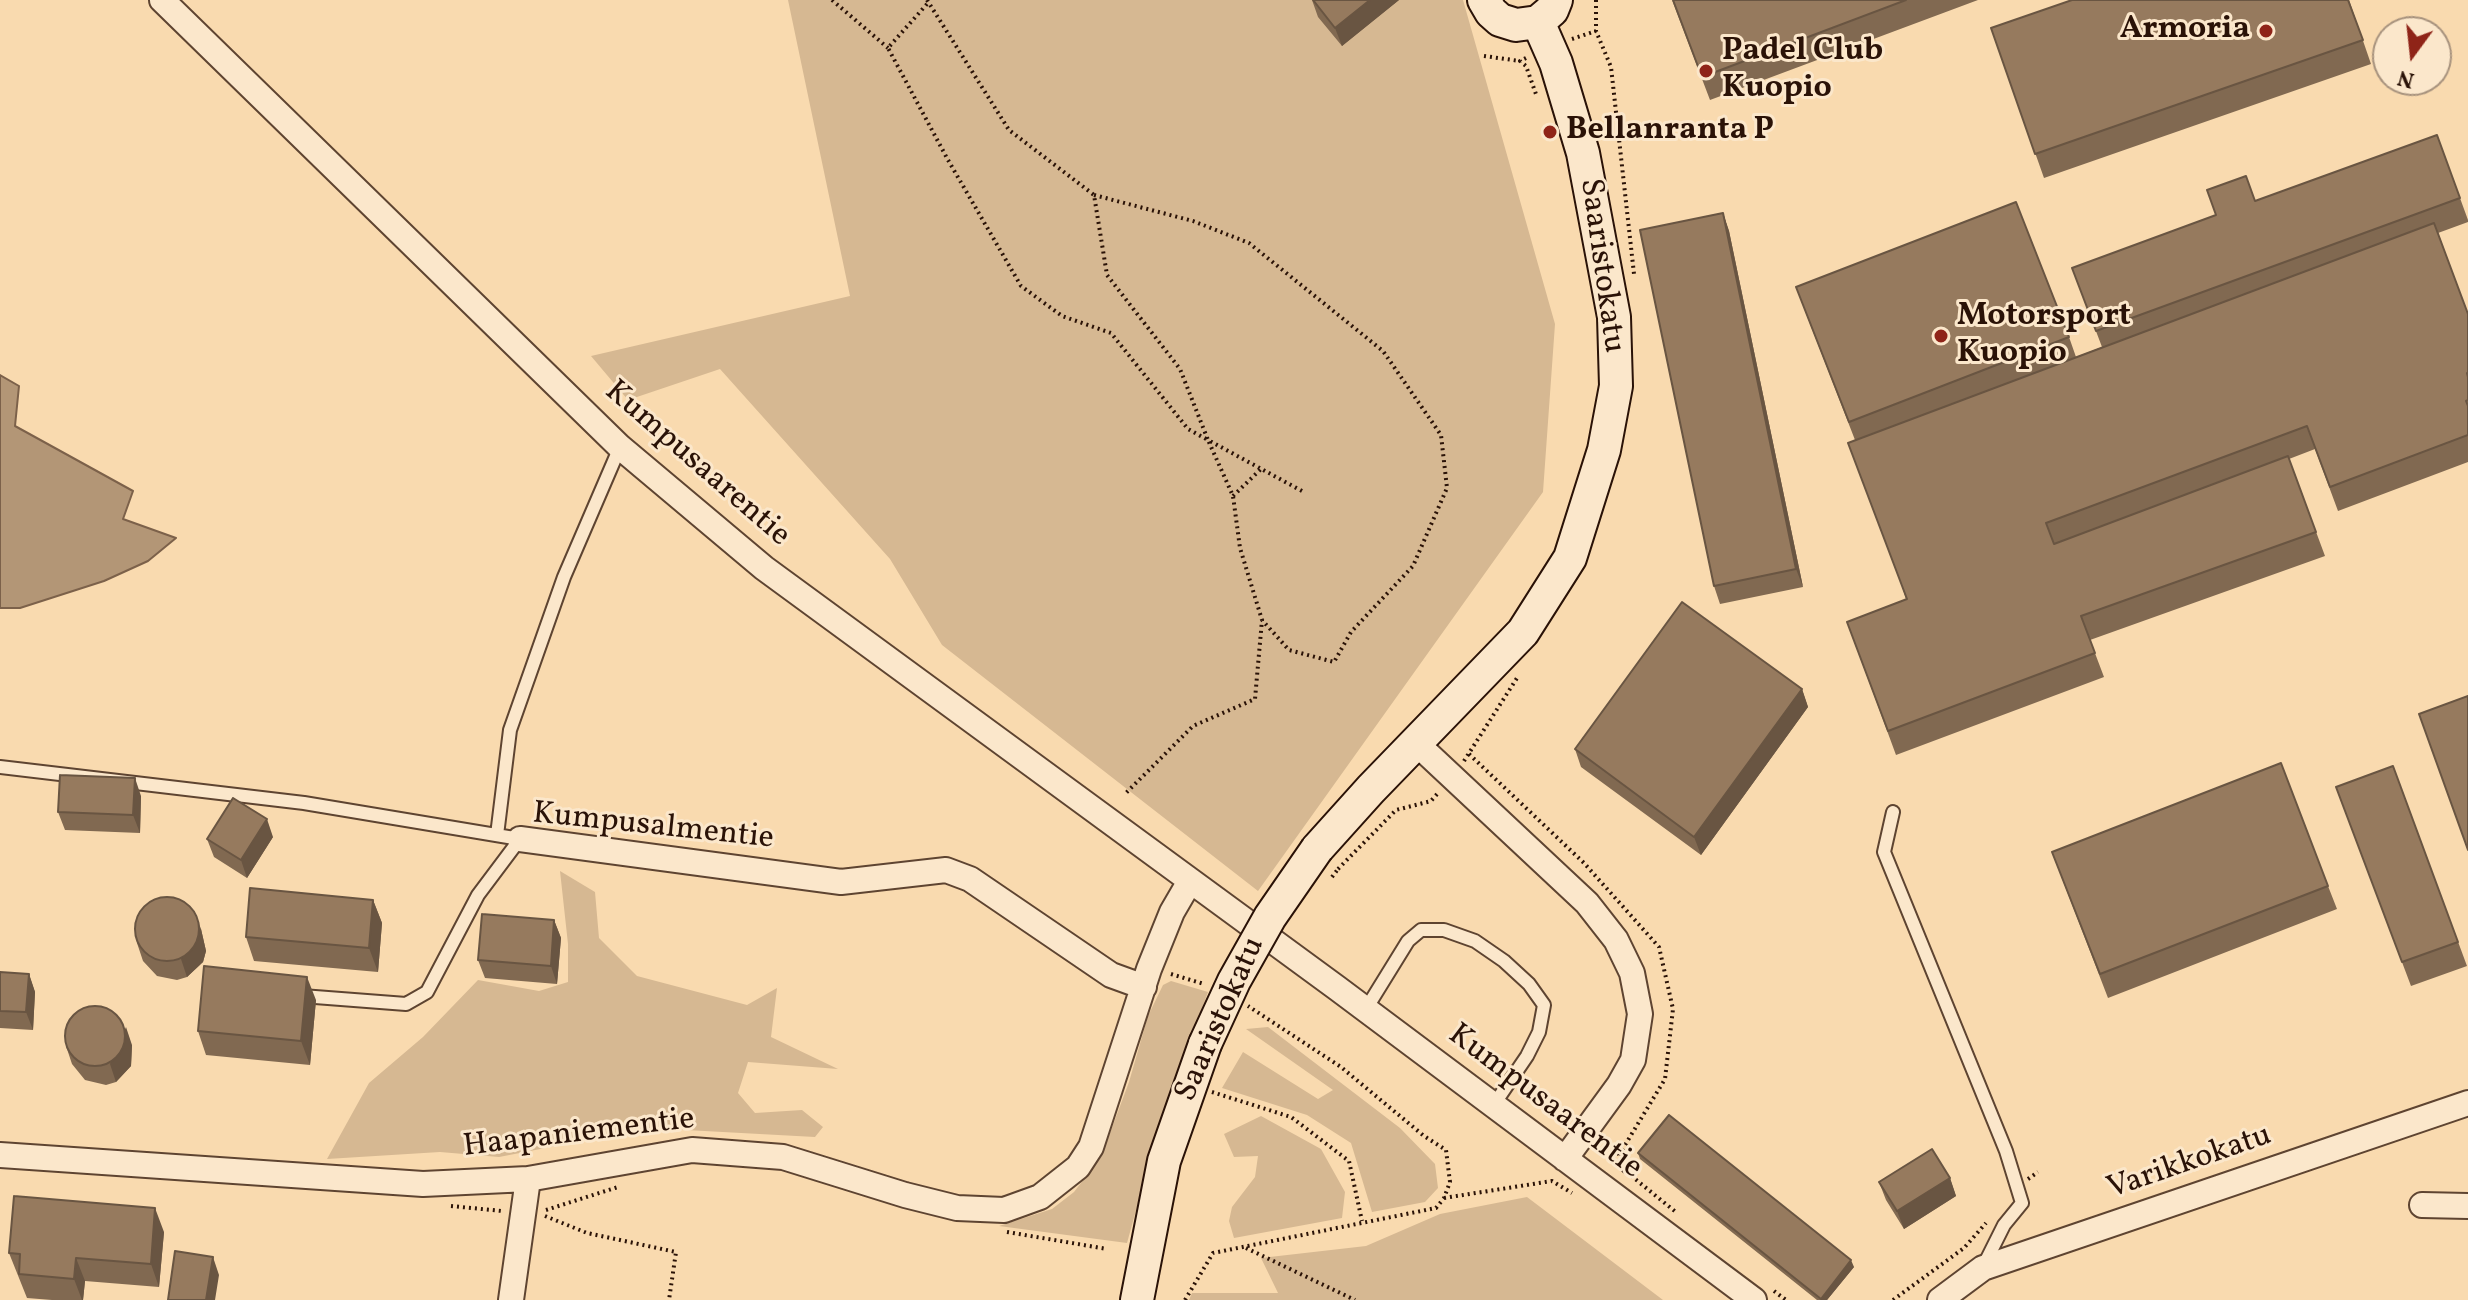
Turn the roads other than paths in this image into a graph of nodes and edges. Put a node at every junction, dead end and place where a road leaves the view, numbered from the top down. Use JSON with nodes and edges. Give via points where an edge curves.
{"nodes":[{"id":1,"x":162,"y":0,"type":"edge"},
{"id":2,"x":1484,"y":0,"type":"edge"},
{"id":3,"x":1547,"y":11,"type":"edge"},
{"id":4,"x":620,"y":447,"type":"junction"},
{"id":5,"x":1416,"y":743,"type":"junction"},
{"id":6,"x":0,"y":767,"type":"edge"},
{"id":7,"x":1893,"y":812,"type":"dead end"},
{"id":8,"x":508,"y":837,"type":"junction"},
{"id":9,"x":1190,"y":881,"type":"junction"},
{"id":10,"x":1146,"y":978,"type":"junction"},
{"id":11,"x":284,"y":994,"type":"edge"},
{"id":12,"x":1366,"y":1009,"type":"junction"},
{"id":13,"x":2468,"y":1103,"type":"edge"},
{"id":14,"x":1493,"y":1106,"type":"junction"},
{"id":15,"x":0,"y":1155,"type":"edge"},
{"id":16,"x":1565,"y":1159,"type":"junction"},
{"id":17,"x":528,"y":1179,"type":"junction"},
{"id":18,"x":2422,"y":1205,"type":"dead end"},
{"id":19,"x":2468,"y":1206,"type":"edge"},
{"id":20,"x":1983,"y":1268,"type":"junction"},
{"id":21,"x":511,"y":1300,"type":"edge"},
{"id":22,"x":1137,"y":1300,"type":"edge"},
{"id":23,"x":1754,"y":1300,"type":"edge"},
{"id":24,"x":1940,"y":1300,"type":"edge"}],
"edges":[{"from":1,"to":4,"type":"street","name":"Kumpusaarentie"},
{"from":2,"to":3,"type":"main road","via":[[1500,20],[1516,25]]},
{"from":3,"to":5,"type":"main road","name":"Saaristokatu","via":[[1556,63],[1583,153],[1614,317],[1616,386],[1604,450],[1570,558],[1523,632]]},
{"from":4,"to":8,"type":"lane","via":[[564,577],[510,730]]},
{"from":4,"to":9,"type":"street","name":"Kumpusaarentie","via":[[764,568]]},
{"from":5,"to":16,"type":"street","via":[[1587,903],[1616,940],[1632,973],[1640,1014],[1633,1060]]},
{"from":5,"to":22,"type":"main road","name":"Saaristokatu","bridge":true,"via":[[1328,859],[1270,917],[1234,981],[1205,1044],[1164,1161]]},
{"from":6,"to":8,"type":"lane","via":[[304,803]]},
{"from":7,"to":20,"type":"lane","via":[[1884,852],[2006,1151],[2022,1203],[2004,1225]]},
{"from":8,"to":10,"type":"street","name":"Kumpusalmentie","via":[[841,882],[946,870],[970,879],[1111,975]]},
{"from":8,"to":11,"type":"lane","name":"Kumpusalmentie","via":[[427,992],[406,1004]]},
{"from":9,"to":10,"type":"street","name":"Haapaniementie"},
{"from":9,"to":12,"type":"street","name":"Kumpusaarentie"},
{"from":10,"to":17,"type":"street","name":"Haapaniementie","via":[[1091,1147],[1078,1167],[1040,1197],[1004,1210],[957,1208],[783,1157],[692,1150]]},
{"from":12,"to":14,"type":"street","name":"Kumpusaarentie"},
{"from":12,"to":14,"type":"lane","via":[[1408,941],[1421,930],[1444,930],[1475,941],[1504,961],[1544,1005],[1533,1044]]},
{"from":13,"to":20,"type":"street","name":"Varikkokatu"},
{"from":14,"to":16,"type":"street","name":"Kumpusaarentie"},
{"from":15,"to":17,"type":"street","name":"Haapaniementie","via":[[423,1184]]},
{"from":16,"to":23,"type":"street","name":"Kumpusaarentie"},
{"from":17,"to":21,"type":"street"},
{"from":18,"to":19,"type":"street"},
{"from":20,"to":24,"type":"street","name":"Varikkokatu"}]}
